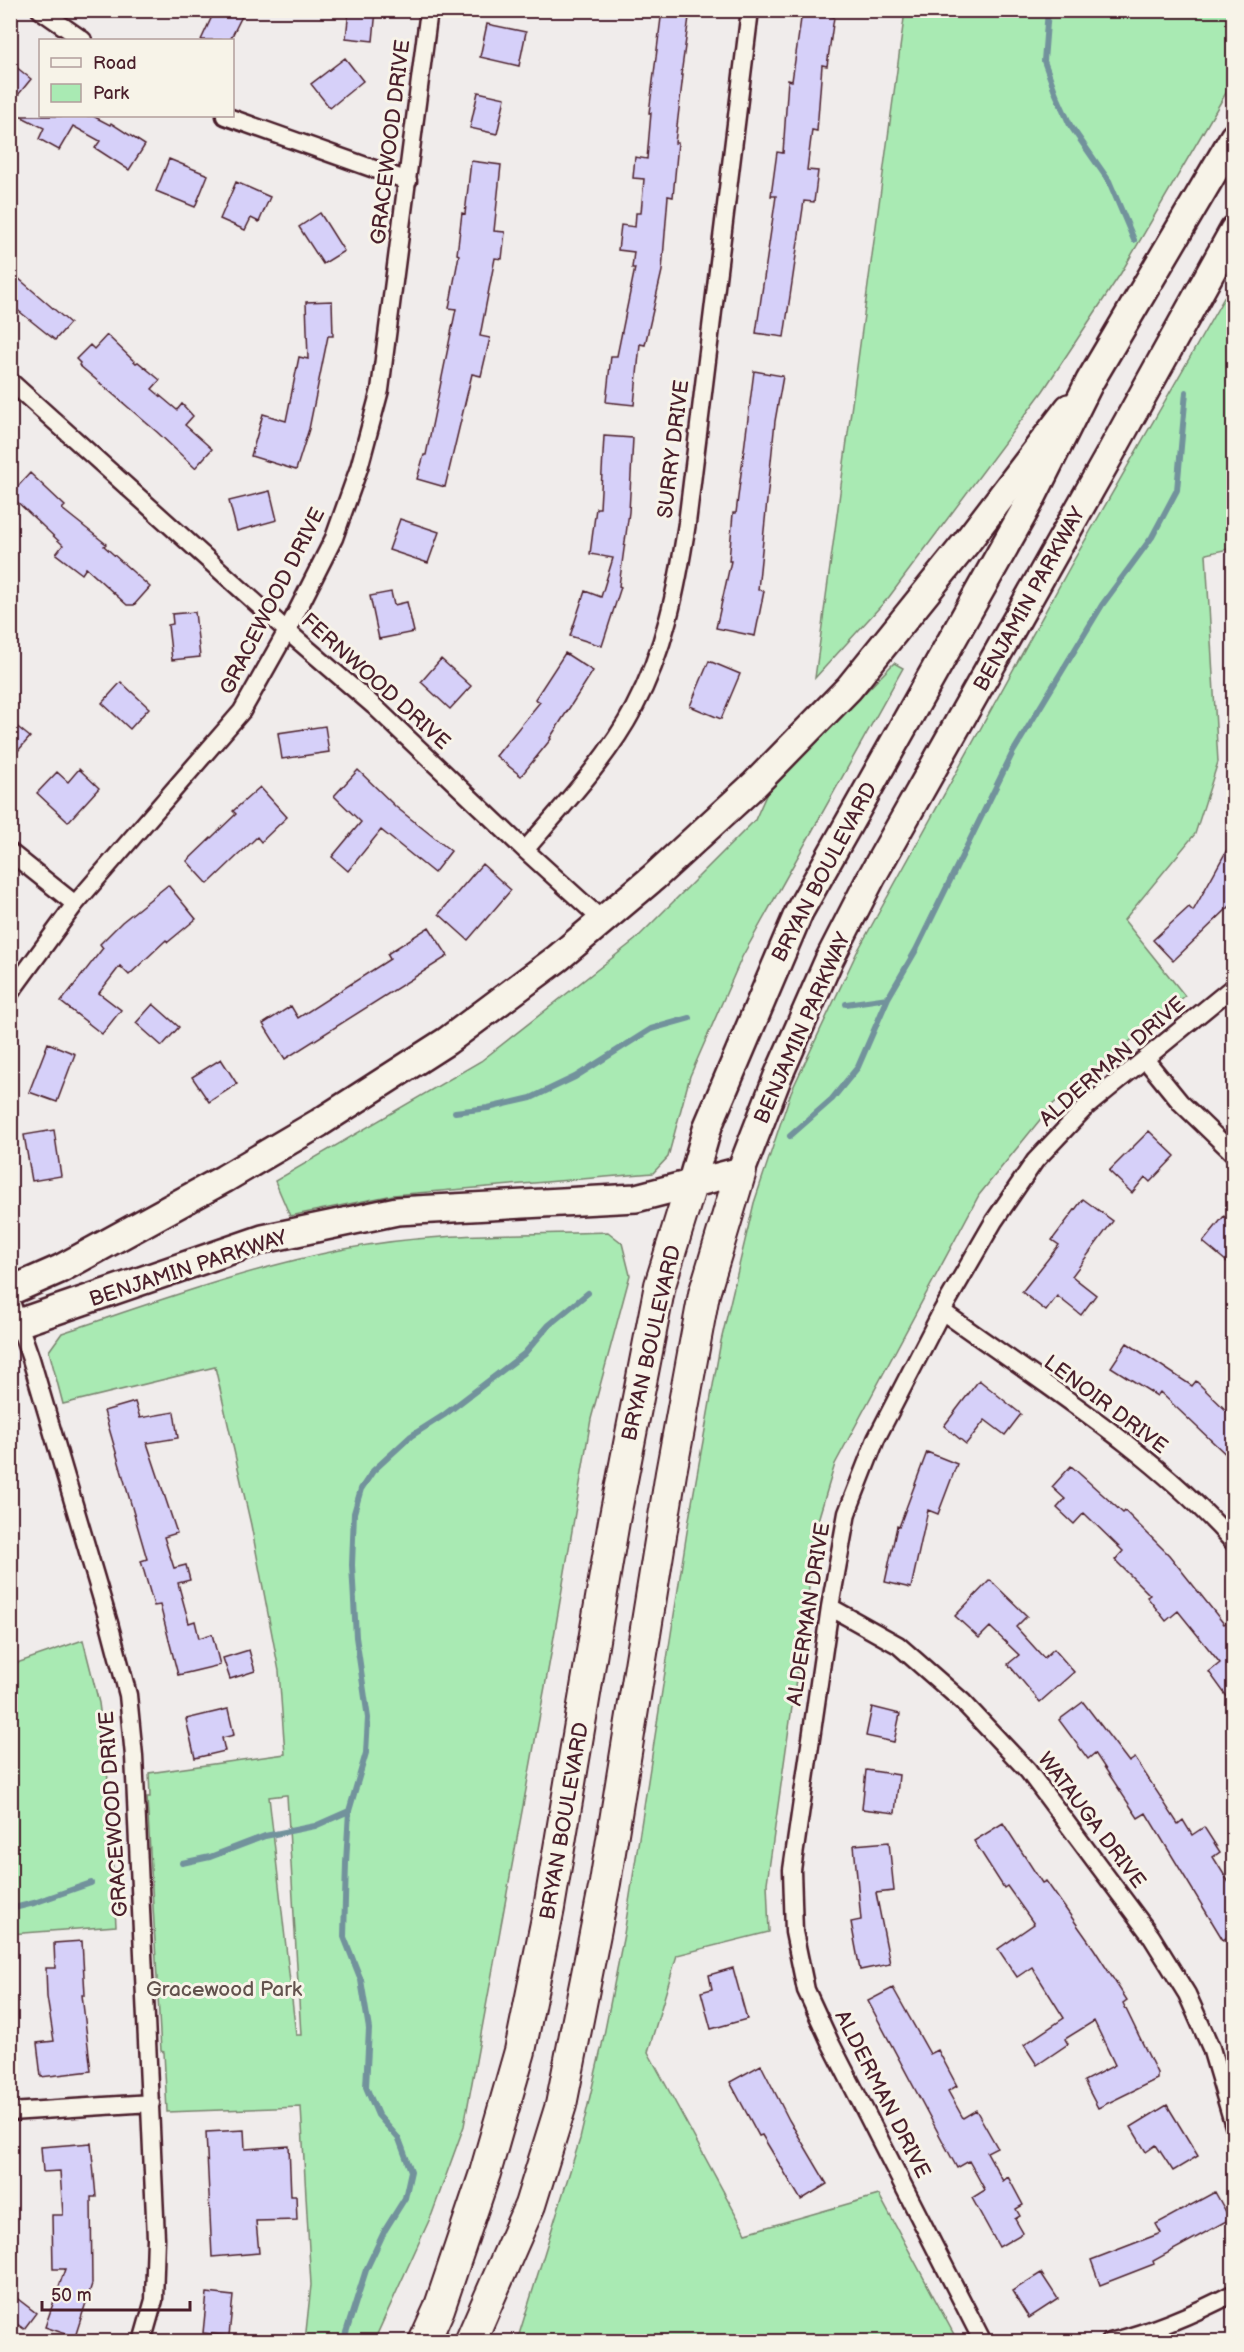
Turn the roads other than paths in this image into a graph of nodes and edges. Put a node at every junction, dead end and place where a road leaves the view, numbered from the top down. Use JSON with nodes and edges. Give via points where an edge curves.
{"nodes":[{"id":1,"x":40,"y":10,"type":"edge"},
{"id":2,"x":429,"y":10,"type":"edge"},
{"id":3,"x":750,"y":10,"type":"edge"},
{"id":4,"x":82,"y":39,"type":"edge"},
{"id":5,"x":228,"y":117,"type":"edge"},
{"id":6,"x":1233,"y":137,"type":"edge"},
{"id":7,"x":408,"y":181,"type":"junction"},
{"id":8,"x":1233,"y":230,"type":"edge"},
{"id":9,"x":10,"y":381,"type":"edge"},
{"id":10,"x":1090,"y":381,"type":"junction"},
{"id":11,"x":287,"y":631,"type":"junction"},
{"id":12,"x":525,"y":850,"type":"junction"},
{"id":13,"x":10,"y":852,"type":"edge"},
{"id":14,"x":75,"y":904,"type":"junction"},
{"id":15,"x":602,"y":920,"type":"junction"},
{"id":16,"x":1233,"y":986,"type":"edge"},
{"id":17,"x":10,"y":993,"type":"edge"},
{"id":18,"x":1145,"y":1059,"type":"junction"},
{"id":19,"x":1233,"y":1154,"type":"edge"},
{"id":20,"x":741,"y":1171,"type":"junction"},
{"id":21,"x":691,"y":1185,"type":"junction"},
{"id":22,"x":10,"y":1291,"type":"edge"},
{"id":23,"x":942,"y":1311,"type":"junction"},
{"id":24,"x":13,"y":1316,"type":"edge"},
{"id":25,"x":1233,"y":1543,"type":"edge"},
{"id":26,"x":830,"y":1607,"type":"junction"},
{"id":27,"x":151,"y":2103,"type":"junction"},
{"id":28,"x":10,"y":2112,"type":"edge"},
{"id":29,"x":1233,"y":2126,"type":"edge"},
{"id":30,"x":530,"y":2205,"type":"junction"},
{"id":31,"x":450,"y":2279,"type":"junction"},
{"id":32,"x":1233,"y":2293,"type":"edge"},
{"id":33,"x":142,"y":2342,"type":"edge"},
{"id":34,"x":406,"y":2342,"type":"edge"},
{"id":35,"x":424,"y":2342,"type":"edge"},
{"id":36,"x":471,"y":2342,"type":"edge"},
{"id":37,"x":492,"y":2342,"type":"edge"},
{"id":38,"x":983,"y":2342,"type":"edge"},
{"id":39,"x":1110,"y":2342,"type":"edge"}],
"edges":[{"from":1,"to":4,"type":"street"},
{"from":2,"to":7,"type":"street","name":"GRACEWOOD DRIVE"},
{"from":3,"to":12,"type":"street","name":"SURRY DRIVE","via":[[676,591],[659,651],[634,709],[591,772]]},
{"from":5,"to":7,"type":"street"},
{"from":6,"to":10,"type":"main road","name":"BENJAMIN PARKWAY"},
{"from":7,"to":11,"type":"street","name":"GRACEWOOD DRIVE","via":[[380,390],[359,468],[334,538]]},
{"from":8,"to":20,"type":"main road","name":"BENJAMIN PARKWAY","via":[[871,878],[829,960]]},
{"from":9,"to":11,"type":"street","name":"FERNWOOD DRIVE"},
{"from":10,"to":15,"type":"main road","name":"BENJAMIN PARKWAY","via":[[849,688],[755,783]]},
{"from":10,"to":21,"type":"main road","name":"BRYAN BOULEVARD","via":[[1029,503],[799,912],[708,1126]]},
{"from":11,"to":12,"type":"street","name":"FERNWOOD DRIVE","via":[[374,706]]},
{"from":11,"to":14,"type":"street","name":"GRACEWOOD DRIVE","via":[[242,711]]},
{"from":12,"to":15,"type":"street","name":"FERNWOOD DRIVE"},
{"from":13,"to":14,"type":"street"},
{"from":14,"to":17,"type":"street","name":"GRACEWOOD DRIVE"},
{"from":15,"to":22,"type":"main road","name":"BENJAMIN PARKWAY","via":[[447,1041],[319,1124],[60,1269]]},
{"from":16,"to":18,"type":"street","name":"ALDERMAN DRIVE"},
{"from":18,"to":19,"type":"street","via":[[1180,1102]]},
{"from":18,"to":23,"type":"street","name":"ALDERMAN DRIVE","via":[[1085,1108],[1035,1161],[994,1221]]},
{"from":20,"to":21,"type":"main road","name":"BENJAMIN PARKWAY"},
{"from":20,"to":30,"type":"highway","name":"BRYAN BOULEVARD","via":[[704,1294],[671,1473],[606,1883],[561,2105]]},
{"from":21,"to":24,"type":"main road","name":"BENJAMIN PARKWAY","via":[[636,1198],[397,1211],[263,1239],[70,1307]]},
{"from":21,"to":31,"type":"highway","name":"BRYAN BOULEVARD","via":[[660,1285],[520,2051]]},
{"from":23,"to":25,"type":"street","name":"LENOIR DRIVE","via":[[1132,1448],[1214,1521]]},
{"from":23,"to":26,"type":"street","name":"ALDERMAN DRIVE","via":[[876,1439],[847,1514]]},
{"from":24,"to":27,"type":"street","name":"GRACEWOOD DRIVE","via":[[128,1695]]},
{"from":26,"to":29,"type":"street","name":"WATAUGA DRIVE","via":[[898,1645],[963,1702],[1028,1771],[1151,1936],[1186,1994],[1211,2048]]},
{"from":26,"to":38,"type":"street","name":"ALDERMAN DRIVE","via":[[792,1870],[794,1932],[806,1990]]},
{"from":27,"to":28,"type":"street"},
{"from":27,"to":33,"type":"street","name":"GRACEWOOD DRIVE","via":[[154,2300]]},
{"from":30,"to":36,"type":"highway","name":"BRYAN BOULEVARD"},
{"from":30,"to":37,"type":"highway"},
{"from":31,"to":34,"type":"highway","via":[[424,2306]]},
{"from":31,"to":35,"type":"highway","name":"BRYAN BOULEVARD"},
{"from":32,"to":39,"type":"street","via":[[1196,2313]]}]}
